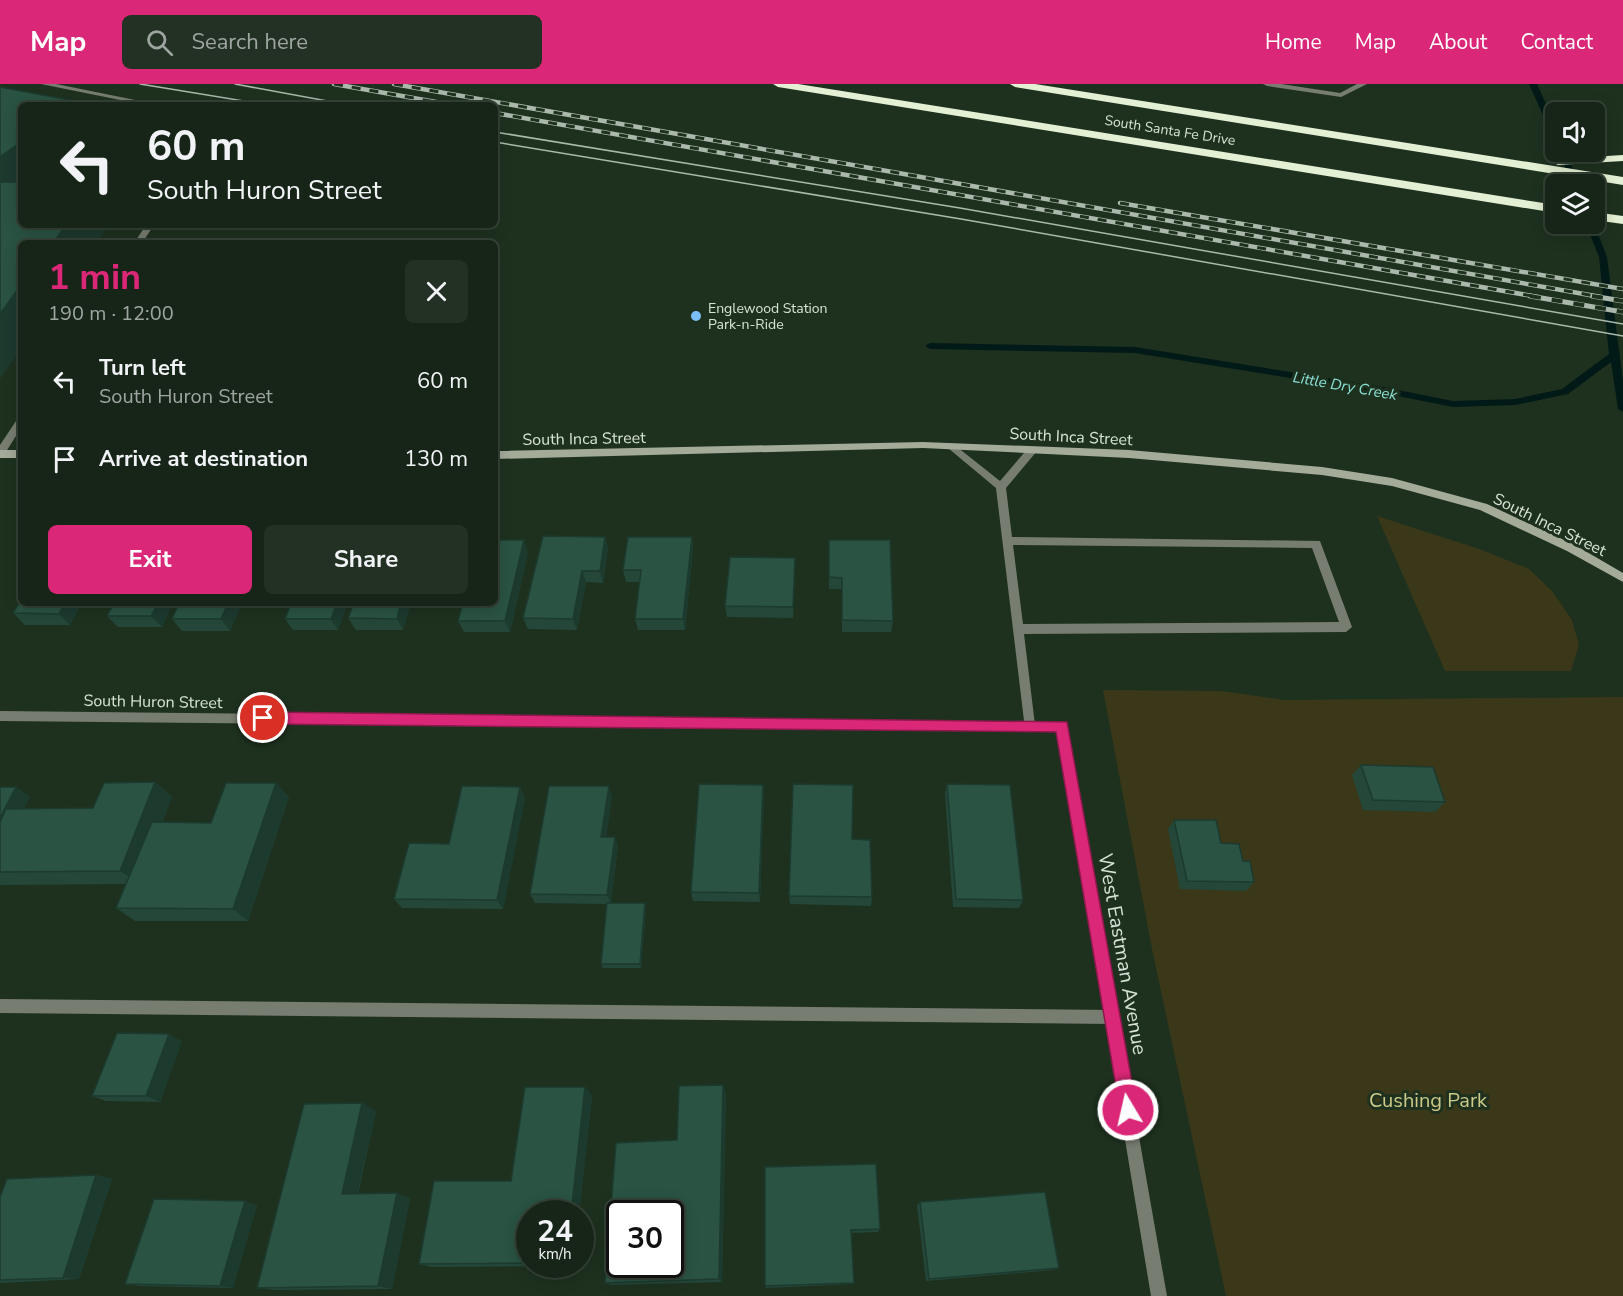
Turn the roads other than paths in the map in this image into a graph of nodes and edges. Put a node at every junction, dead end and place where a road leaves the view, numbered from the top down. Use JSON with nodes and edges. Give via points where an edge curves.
{"nodes":[{"id":1,"x":45,"y":84,"type":"edge"},
{"id":2,"x":778,"y":84,"type":"edge"},
{"id":3,"x":1015,"y":84,"type":"edge"},
{"id":4,"x":1266,"y":84,"type":"edge"},
{"id":5,"x":1363,"y":84,"type":"edge"},
{"id":6,"x":140,"y":102,"type":"edge"},
{"id":7,"x":1619,"y":158,"type":"edge"},
{"id":8,"x":1526,"y":165,"type":"junction"},
{"id":9,"x":1623,"y":181,"type":"edge"},
{"id":10,"x":1545,"y":207,"type":"edge"},
{"id":11,"x":1605,"y":218,"type":"edge"},
{"id":12,"x":1623,"y":220,"type":"edge"},
{"id":13,"x":18,"y":425,"type":"edge"},
{"id":14,"x":952,"y":446,"type":"junction"},
{"id":15,"x":1033,"y":449,"type":"junction"},
{"id":16,"x":0,"y":453,"type":"edge"},
{"id":17,"x":18,"y":454,"type":"edge"},
{"id":18,"x":498,"y":455,"type":"edge"},
{"id":19,"x":1001,"y":487,"type":"junction"},
{"id":20,"x":1007,"y":541,"type":"junction"},
{"id":21,"x":1623,"y":578,"type":"edge"},
{"id":22,"x":1017,"y":629,"type":"junction"},
{"id":23,"x":0,"y":716,"type":"edge"},
{"id":24,"x":1029,"y":725,"type":"junction"},
{"id":25,"x":1062,"y":726,"type":"joint"},
{"id":26,"x":0,"y":1006,"type":"edge"},
{"id":27,"x":1113,"y":1017,"type":"junction"},
{"id":28,"x":1159,"y":1296,"type":"edge"}],
"edges":[{"from":1,"to":6,"type":"street"},
{"from":2,"to":10,"type":"highway","name":"South Santa Fe Drive"},
{"from":3,"to":8,"type":"highway","name":"South Santa Fe Drive"},
{"from":4,"to":5,"type":"street","via":[[1341,95]]},
{"from":7,"to":8,"type":"highway"},
{"from":8,"to":9,"type":"highway","name":"South Santa Fe Drive"},
{"from":11,"to":12,"type":"highway"},
{"from":13,"to":16,"type":"street"},
{"from":14,"to":15,"type":"street","name":"South Inca Street"},
{"from":14,"to":18,"type":"street","name":"South Inca Street"},
{"from":14,"to":19,"type":"street"},
{"from":15,"to":19,"type":"street"},
{"from":15,"to":21,"type":"street","name":"South Inca Street","via":[[1322,471],[1392,482],[1483,507],[1571,548]]},
{"from":16,"to":17,"type":"street"},
{"from":19,"to":20,"type":"street"},
{"from":20,"to":22,"type":"street"},
{"from":20,"to":22,"type":"street","via":[[1316,544],[1346,627]]},
{"from":22,"to":24,"type":"street"},
{"from":23,"to":24,"type":"street","name":"South Huron Street"},
{"from":24,"to":25,"type":"street","name":"South Huron Street"},
{"from":25,"to":27,"type":"street","name":"West Eastman Avenue"},
{"from":26,"to":27,"type":"street"},
{"from":27,"to":28,"type":"street","name":"West Eastman Avenue"}]}
